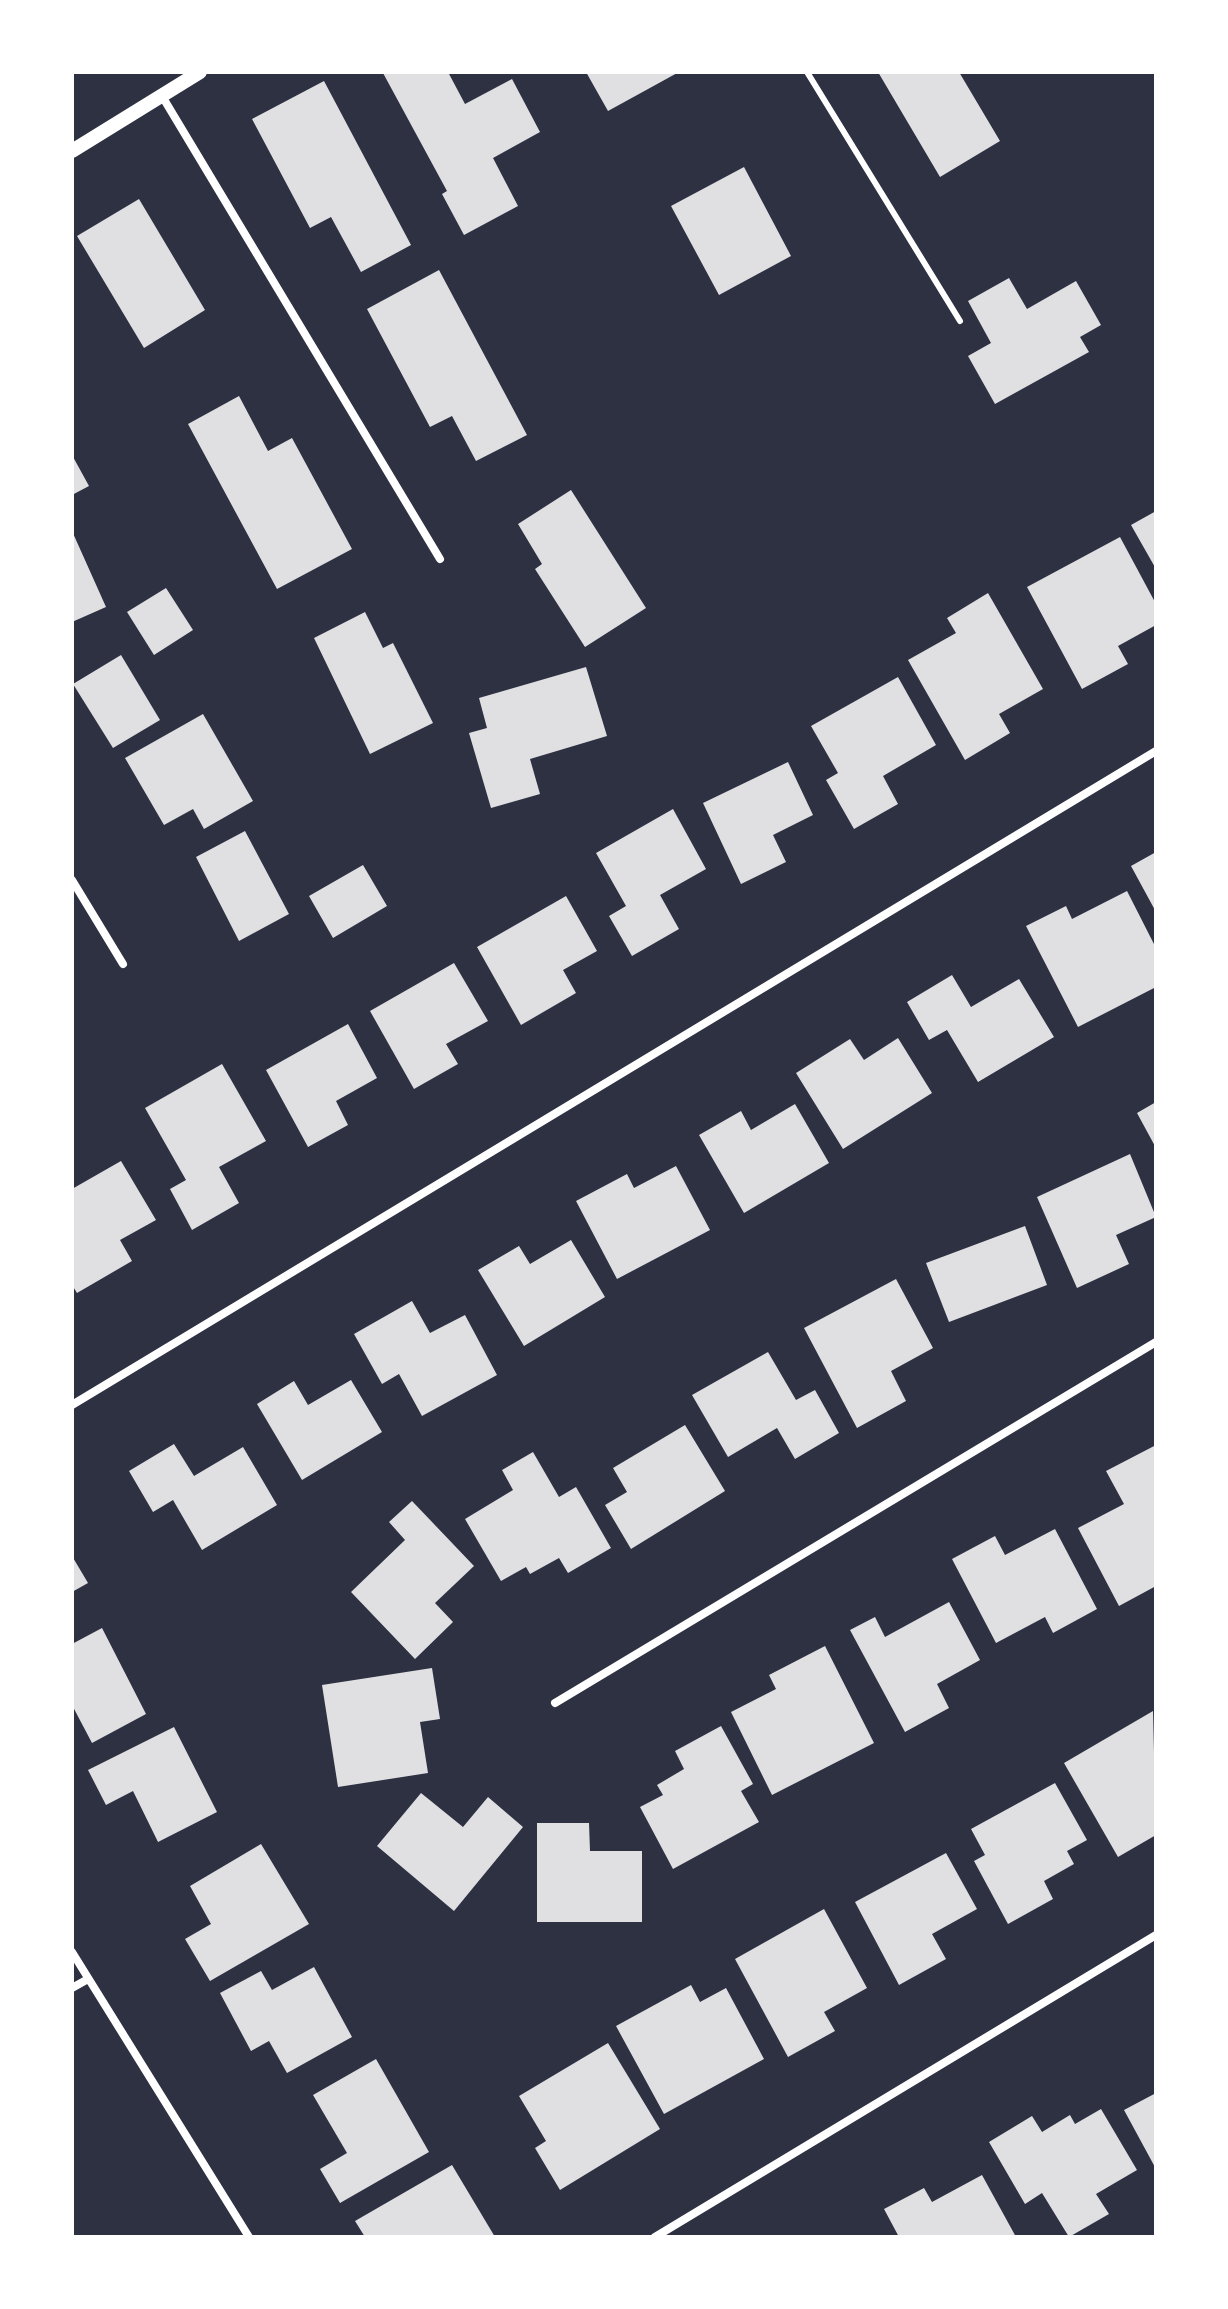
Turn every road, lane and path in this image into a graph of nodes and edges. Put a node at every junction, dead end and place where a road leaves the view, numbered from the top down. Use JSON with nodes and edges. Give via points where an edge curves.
{"nodes":[{"id":1,"x":200,"y":72,"type":"edge"},
{"id":2,"x":807,"y":72,"type":"edge"},
{"id":3,"x":162,"y":96,"type":"junction"},
{"id":4,"x":72,"y":151,"type":"edge"},
{"id":5,"x":960,"y":321,"type":"dead end"},
{"id":6,"x":440,"y":559,"type":"dead end"},
{"id":7,"x":1156,"y":751,"type":"edge"},
{"id":8,"x":72,"y":880,"type":"edge"},
{"id":9,"x":123,"y":964,"type":"dead end"},
{"id":10,"x":1156,"y":1342,"type":"edge"},
{"id":11,"x":72,"y":1405,"type":"edge"},
{"id":12,"x":555,"y":1703,"type":"dead end"},
{"id":13,"x":1156,"y":1935,"type":"edge"},
{"id":14,"x":72,"y":1952,"type":"edge"},
{"id":15,"x":88,"y":1979,"type":"junction"},
{"id":16,"x":72,"y":1988,"type":"edge"},
{"id":17,"x":249,"y":2237,"type":"edge"},
{"id":18,"x":655,"y":2237,"type":"edge"}],
"edges":[{"from":1,"to":3,"type":"street"},
{"from":2,"to":5,"type":"lane"},
{"from":3,"to":4,"type":"street"},
{"from":3,"to":6,"type":"street"},
{"from":7,"to":11,"type":"street"},
{"from":8,"to":9,"type":"street"},
{"from":10,"to":12,"type":"street"},
{"from":13,"to":18,"type":"street"},
{"from":14,"to":15,"type":"street"},
{"from":15,"to":16,"type":"street"},
{"from":15,"to":17,"type":"street"}]}
